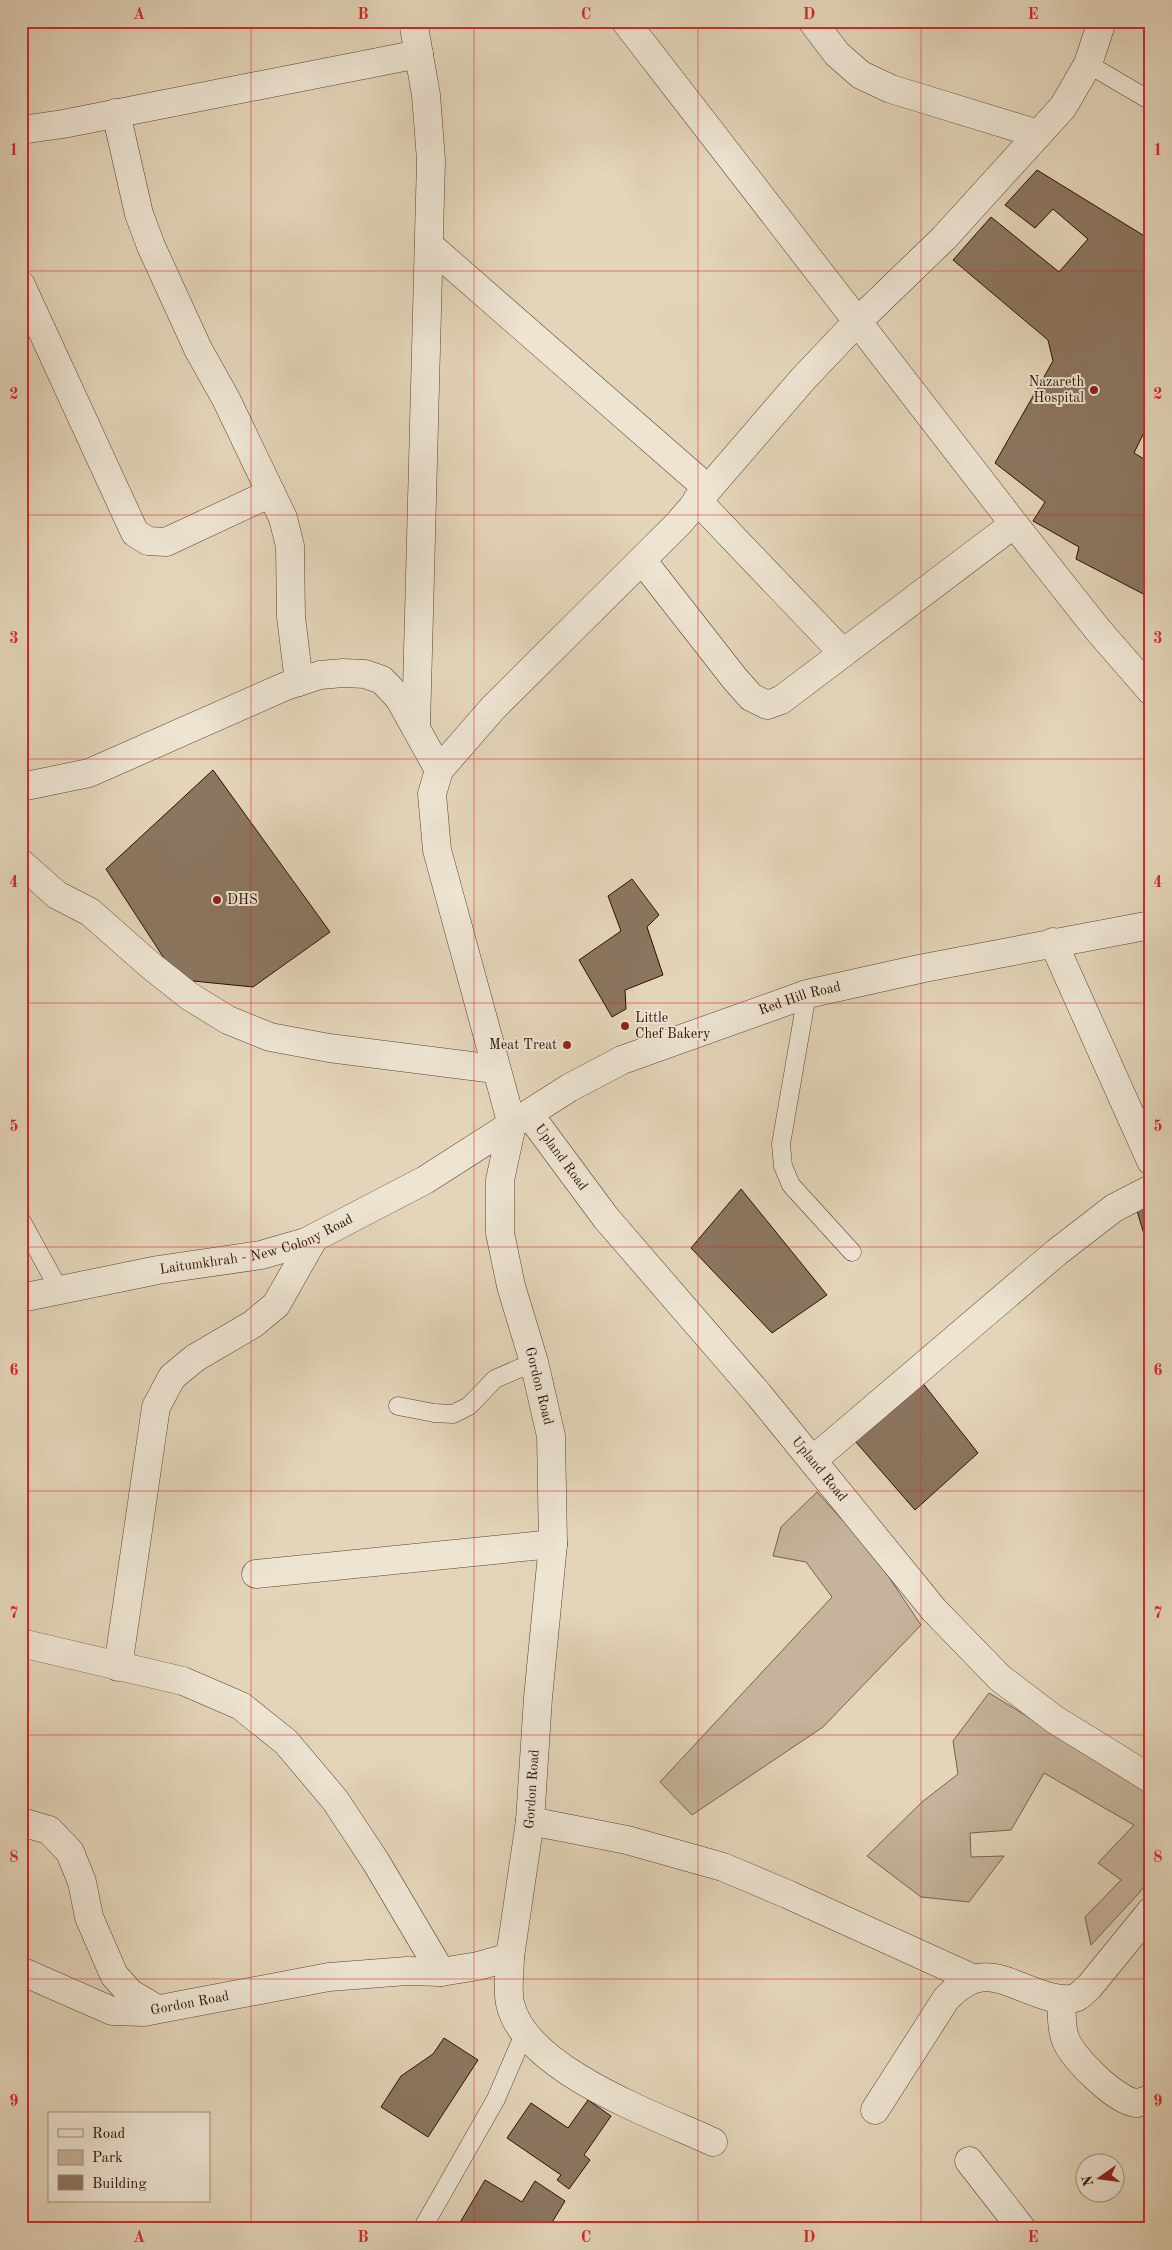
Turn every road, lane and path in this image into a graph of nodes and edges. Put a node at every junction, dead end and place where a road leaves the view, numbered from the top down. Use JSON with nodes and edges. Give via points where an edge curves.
{"nodes":[{"id":1,"x":413,"y":21,"type":"edge"},
{"id":2,"x":625,"y":21,"type":"edge"},
{"id":3,"x":812,"y":21,"type":"edge"},
{"id":4,"x":1102,"y":21,"type":"edge"},
{"id":5,"x":419,"y":54,"type":"junction"},
{"id":6,"x":1088,"y":64,"type":"junction"},
{"id":7,"x":1151,"y":101,"type":"edge"},
{"id":8,"x":116,"y":113,"type":"junction"},
{"id":9,"x":21,"y":130,"type":"edge"},
{"id":10,"x":1038,"y":134,"type":"junction"},
{"id":11,"x":429,"y":245,"type":"junction"},
{"id":12,"x":24,"y":296,"type":"edge"},
{"id":13,"x":857,"y":322,"type":"junction"},
{"id":14,"x":270,"y":493,"type":"junction"},
{"id":15,"x":702,"y":494,"type":"junction"},
{"id":16,"x":1014,"y":524,"type":"junction"},
{"id":17,"x":642,"y":560,"type":"junction"},
{"id":18,"x":843,"y":653,"type":"junction"},
{"id":19,"x":299,"y":682,"type":"junction"},
{"id":20,"x":1151,"y":692,"type":"edge"},
{"id":21,"x":416,"y":727,"type":"junction"},
{"id":22,"x":439,"y":770,"type":"junction"},
{"id":23,"x":21,"y":787,"type":"edge"},
{"id":24,"x":21,"y":863,"type":"edge"},
{"id":25,"x":1151,"y":925,"type":"edge"},
{"id":26,"x":1053,"y":942,"type":"junction"},
{"id":27,"x":807,"y":994,"type":"junction"},
{"id":28,"x":495,"y":1069,"type":"junction"},
{"id":29,"x":520,"y":1119,"type":"junction"},
{"id":30,"x":476,"y":1147,"type":"joint"},
{"id":31,"x":1151,"y":1160,"type":"edge"},
{"id":32,"x":1151,"y":1189,"type":"edge"},
{"id":33,"x":21,"y":1220,"type":"edge"},
{"id":34,"x":314,"y":1238,"type":"junction"},
{"id":35,"x":852,"y":1252,"type":"dead end"},
{"id":36,"x":60,"y":1291,"type":"junction"},
{"id":37,"x":21,"y":1298,"type":"edge"},
{"id":38,"x":534,"y":1362,"type":"junction"},
{"id":39,"x":398,"y":1406,"type":"dead end"},
{"id":40,"x":813,"y":1460,"type":"junction"},
{"id":41,"x":553,"y":1544,"type":"junction"},
{"id":42,"x":256,"y":1574,"type":"dead end"},
{"id":43,"x":21,"y":1643,"type":"edge"},
{"id":44,"x":118,"y":1667,"type":"junction"},
{"id":45,"x":1151,"y":1779,"type":"edge"},
{"id":46,"x":530,"y":1821,"type":"junction"},
{"id":47,"x":21,"y":1822,"type":"edge"},
{"id":48,"x":1151,"y":1911,"type":"edge"},
{"id":49,"x":510,"y":1957,"type":"junction"},
{"id":50,"x":21,"y":1971,"type":"edge"},
{"id":51,"x":441,"y":1972,"type":"junction"},
{"id":52,"x":972,"y":1978,"type":"junction"},
{"id":53,"x":1061,"y":2000,"type":"junction"},
{"id":54,"x":157,"y":2009,"type":"junction"},
{"id":55,"x":524,"y":2034,"type":"junction"},
{"id":56,"x":1151,"y":2099,"type":"edge"},
{"id":57,"x":875,"y":2110,"type":"dead end"},
{"id":58,"x":713,"y":2142,"type":"dead end"},
{"id":59,"x":969,"y":2161,"type":"dead end"},
{"id":60,"x":422,"y":2229,"type":"edge"},
{"id":61,"x":1022,"y":2229,"type":"edge"}],
"edges":[{"from":1,"to":5,"type":"street"},
{"from":2,"to":13,"type":"street"},
{"from":3,"to":10,"type":"street","via":[[837,54],[861,75],[891,89]]},
{"from":4,"to":6,"type":"street"},
{"from":5,"to":8,"type":"street"},
{"from":5,"to":11,"type":"street","via":[[430,128]]},
{"from":6,"to":7,"type":"lane"},
{"from":6,"to":10,"type":"street","via":[[1063,107]]},
{"from":8,"to":9,"type":"street"},
{"from":8,"to":14,"type":"street","via":[[139,214],[151,246]]},
{"from":10,"to":13,"type":"street","via":[[944,238]]},
{"from":11,"to":15,"type":"street"},
{"from":11,"to":21,"type":"street"},
{"from":12,"to":14,"type":"street","via":[[135,533],[148,541],[166,542]]},
{"from":13,"to":15,"type":"street"},
{"from":13,"to":16,"type":"street"},
{"from":14,"to":19,"type":"street","via":[[283,518],[290,546],[291,617]]},
{"from":15,"to":17,"type":"street"},
{"from":15,"to":18,"type":"street"},
{"from":16,"to":18,"type":"street"},
{"from":16,"to":20,"type":"street"},
{"from":17,"to":18,"type":"street","via":[[751,698],[767,705],[781,700]]},
{"from":17,"to":22,"type":"street","via":[[493,708]]},
{"from":19,"to":21,"type":"street","via":[[320,674],[343,673],[365,674],[382,680],[399,698]]},
{"from":19,"to":23,"type":"street","via":[[89,773]]},
{"from":21,"to":22,"type":"street"},
{"from":22,"to":28,"type":"street","via":[[432,794],[437,850]]},
{"from":24,"to":28,"type":"street","via":[[57,895],[90,912],[189,996],[228,1020],[270,1037],[329,1048]]},
{"from":25,"to":26,"type":"street","name":"Red Hill Road"},
{"from":26,"to":27,"type":"street","name":"Red Hill Road"},
{"from":26,"to":31,"type":"street"},
{"from":27,"to":29,"type":"street","name":"Red Hill Road","via":[[622,1060]]},
{"from":27,"to":35,"type":"lane","via":[[782,1144],[783,1166],[791,1185]]},
{"from":28,"to":29,"type":"street"},
{"from":29,"to":30,"type":"street","name":"Red Hill Road"},
{"from":29,"to":38,"type":"street","name":"Gordon Road","via":[[500,1180],[500,1233],[511,1286]]},
{"from":29,"to":40,"type":"street","name":"Upland Road","via":[[678,1298]]},
{"from":30,"to":34,"type":"street","name":"Laitumkhrah - New Colony Road","via":[[425,1180]]},
{"from":32,"to":40,"type":"street","via":[[1114,1208],[1056,1252]]},
{"from":33,"to":36,"type":"lane"},
{"from":34,"to":36,"type":"street","name":"Laitumkhrah - New Colony Road","via":[[261,1255],[158,1270]]},
{"from":34,"to":44,"type":"street","via":[[276,1305],[253,1324],[195,1358],[172,1377],[156,1407]]},
{"from":36,"to":37,"type":"street","name":"Laitumkhrah - New Colony Road"},
{"from":38,"to":39,"type":"lane","via":[[495,1379],[468,1406],[453,1414],[434,1414]]},
{"from":38,"to":41,"type":"street","name":"Gordon Road","via":[[551,1436]]},
{"from":40,"to":45,"type":"street","name":"Upland Road","via":[[934,1610],[1000,1678],[1054,1720]]},
{"from":41,"to":42,"type":"street"},
{"from":41,"to":46,"type":"street","name":"Gordon Road"},
{"from":43,"to":44,"type":"street"},
{"from":44,"to":51,"type":"street","via":[[182,1681],[241,1706],[286,1742],[335,1800],[356,1831]]},
{"from":46,"to":49,"type":"street","name":"Gordon Road"},
{"from":46,"to":52,"type":"street","via":[[627,1840],[722,1868]]},
{"from":47,"to":54,"type":"street","via":[[49,1830],[70,1852],[82,1882],[89,1917],[114,1975],[130,1993]]},
{"from":48,"to":53,"type":"street","via":[[1089,1987],[1076,1997]]},
{"from":49,"to":51,"type":"street","name":"Gordon Road"},
{"from":49,"to":55,"type":"street","via":[[510,2003]]},
{"from":50,"to":54,"type":"street","name":"Gordon Road","via":[[112,2011]]},
{"from":51,"to":54,"type":"street","name":"Gordon Road","via":[[406,1971],[329,1977]]},
{"from":52,"to":53,"type":"street","via":[[992,1976]]},
{"from":52,"to":57,"type":"street","via":[[958,1986],[946,1999]]},
{"from":53,"to":56,"type":"street","via":[[1065,2038],[1072,2052],[1110,2091],[1137,2103]]},
{"from":55,"to":58,"type":"street","via":[[556,2063],[589,2084]]},
{"from":55,"to":60,"type":"lane","via":[[496,2099]]},
{"from":59,"to":61,"type":"street"}]}
